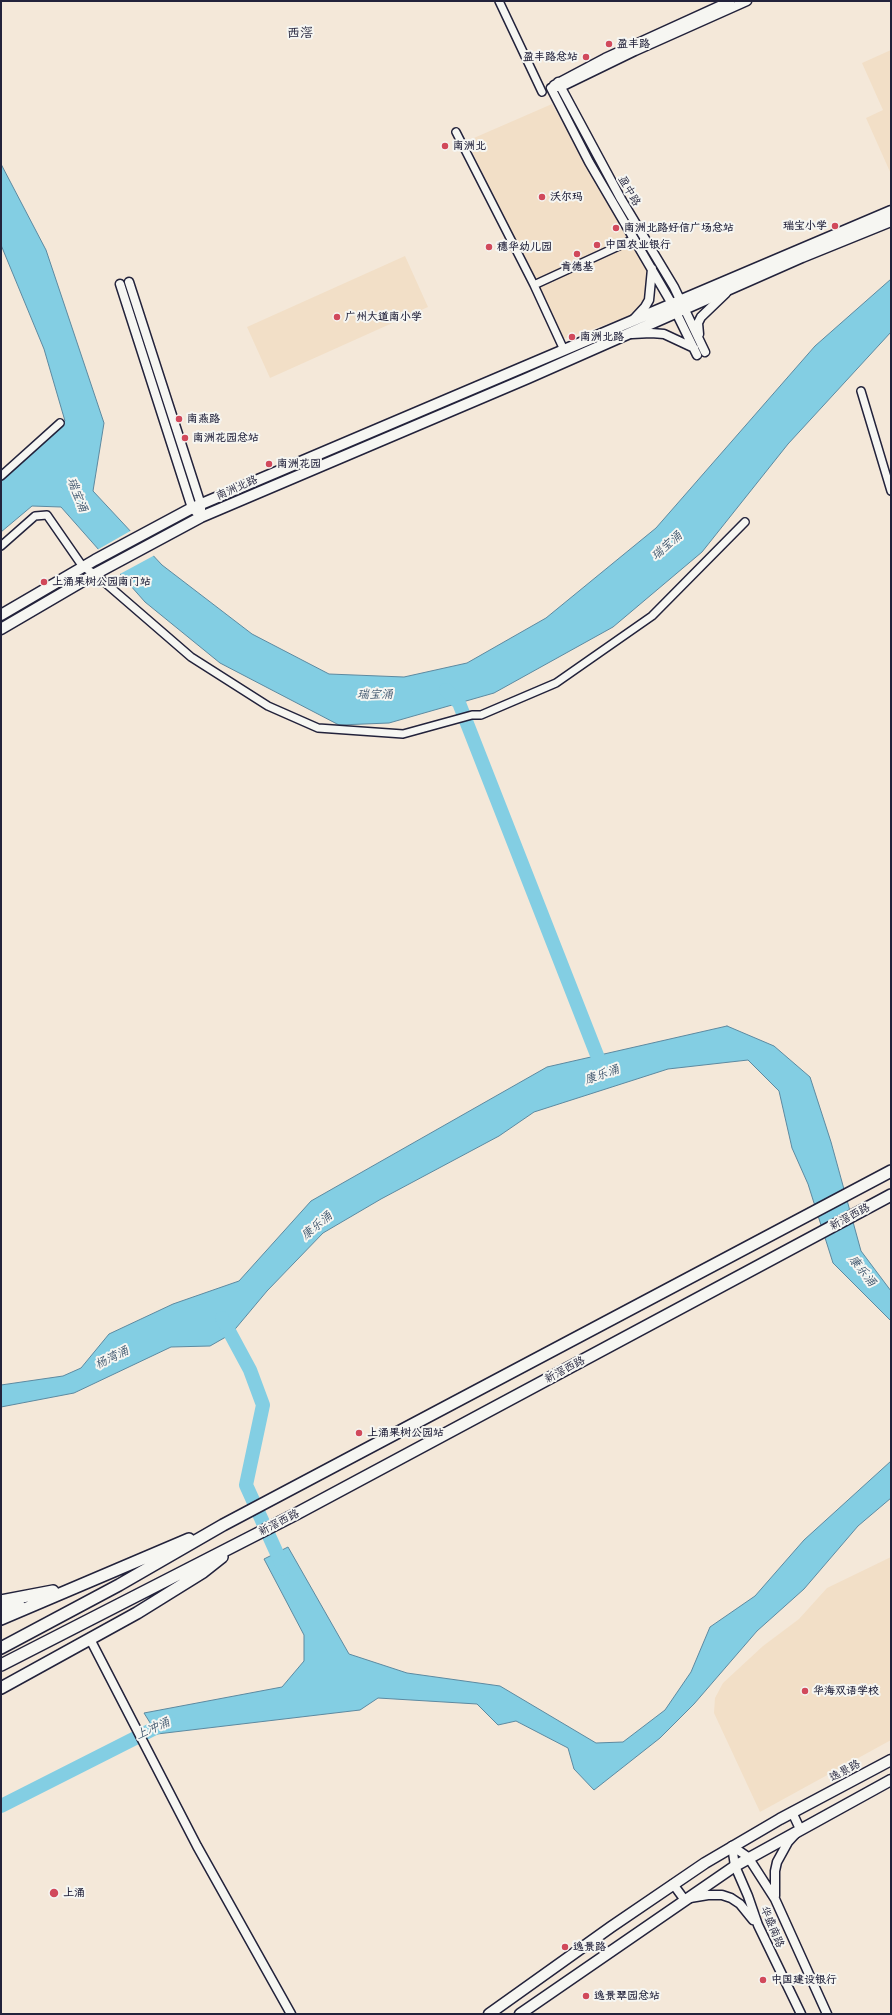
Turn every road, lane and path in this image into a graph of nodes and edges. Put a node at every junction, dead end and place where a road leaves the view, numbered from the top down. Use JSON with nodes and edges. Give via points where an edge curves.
{"nodes":[{"id":1,"x":499,"y":1,"type":"edge"},
{"id":2,"x":730,"y":1,"type":"edge"},
{"id":3,"x":747,"y":1,"type":"edge"},
{"id":4,"x":559,"y":84,"type":"junction"},
{"id":5,"x":542,"y":92,"type":"dead end"},
{"id":6,"x":456,"y":132,"type":"dead end"},
{"id":7,"x":891,"y":211,"type":"edge"},
{"id":8,"x":891,"y":221,"type":"edge"},
{"id":9,"x":634,"y":238,"type":"junction"},
{"id":10,"x":652,"y":268,"type":"junction"},
{"id":11,"x":129,"y":282,"type":"dead end"},
{"id":12,"x":120,"y":284,"type":"dead end"},
{"id":13,"x":534,"y":285,"type":"junction"},
{"id":14,"x":730,"y":289,"type":"junction"},
{"id":15,"x":679,"y":306,"type":"junction"},
{"id":16,"x":631,"y":322,"type":"junction"},
{"id":17,"x":628,"y":335,"type":"junction"},
{"id":18,"x":564,"y":350,"type":"junction"},
{"id":19,"x":861,"y":391,"type":"dead end"},
{"id":20,"x":60,"y":423,"type":"dead end"},
{"id":21,"x":1,"y":476,"type":"edge"},
{"id":22,"x":891,"y":491,"type":"edge"},
{"id":23,"x":197,"y":506,"type":"junction"},
{"id":24,"x":201,"y":517,"type":"junction"},
{"id":25,"x":745,"y":522,"type":"dead end"},
{"id":26,"x":1,"y":546,"type":"edge"},
{"id":27,"x":84,"y":567,"type":"junction"},
{"id":28,"x":95,"y":574,"type":"junction"},
{"id":29,"x":1,"y":616,"type":"edge"},
{"id":30,"x":1,"y":629,"type":"edge"},
{"id":31,"x":891,"y":1171,"type":"edge"},
{"id":32,"x":891,"y":1195,"type":"edge"},
{"id":33,"x":222,"y":1525,"type":"junction"},
{"id":34,"x":238,"y":1543,"type":"junction"},
{"id":35,"x":88,"y":1581,"type":"junction"},
{"id":36,"x":1,"y":1601,"type":"edge"},
{"id":37,"x":1,"y":1609,"type":"edge"},
{"id":38,"x":1,"y":1619,"type":"edge"},
{"id":39,"x":90,"y":1639,"type":"junction"},
{"id":40,"x":1,"y":1648,"type":"edge"},
{"id":41,"x":1,"y":1665,"type":"edge"},
{"id":42,"x":1,"y":1688,"type":"edge"},
{"id":43,"x":891,"y":1760,"type":"edge"},
{"id":44,"x":891,"y":1780,"type":"edge"},
{"id":45,"x":792,"y":1812,"type":"junction"},
{"id":46,"x":800,"y":1829,"type":"junction"},
{"id":47,"x":732,"y":1846,"type":"junction"},
{"id":48,"x":748,"y":1857,"type":"junction"},
{"id":49,"x":735,"y":1866,"type":"junction"},
{"id":50,"x":673,"y":1884,"type":"junction"},
{"id":51,"x":775,"y":1898,"type":"junction"},
{"id":52,"x":684,"y":1899,"type":"junction"},
{"id":53,"x":758,"y":1925,"type":"junction"},
{"id":54,"x":291,"y":2014,"type":"edge"},
{"id":55,"x":489,"y":2014,"type":"edge"},
{"id":56,"x":520,"y":2014,"type":"edge"},
{"id":57,"x":801,"y":2014,"type":"edge"},
{"id":58,"x":826,"y":2014,"type":"edge"}],
"edges":[{"from":1,"to":5,"type":"street"},
{"from":2,"to":4,"type":"street","via":[[638,42]]},
{"from":3,"to":4,"type":"street"},
{"from":4,"to":9,"type":"street","name":"盈中路","via":[[551,88],[589,162]]},
{"from":4,"to":15,"type":"street","name":"盈中路"},
{"from":6,"to":13,"type":"street"},
{"from":7,"to":15,"type":"main road","name":"南洲北路"},
{"from":8,"to":14,"type":"main road","name":"南洲北路"},
{"from":9,"to":10,"type":"street","name":"盈中路"},
{"from":9,"to":13,"type":"street"},
{"from":10,"to":15,"type":"street","name":"盈中路"},
{"from":10,"to":16,"type":"street","via":[[649,300]]},
{"from":11,"to":23,"type":"street"},
{"from":12,"to":23,"type":"street"},
{"from":13,"to":18,"type":"street"},
{"from":14,"to":15,"type":"main road","name":"南洲北路"},
{"from":14,"to":15,"type":"street","name":"盈中路","via":[[701,317],[698,331],[704,348]]},
{"from":15,"to":16,"type":"main road","name":"南洲北路"},
{"from":15,"to":17,"type":"main road","name":"南洲北路"},
{"from":15,"to":17,"type":"street","via":[[696,352],[664,334],[651,332]]},
{"from":16,"to":18,"type":"main road","name":"南洲北路"},
{"from":17,"to":24,"type":"main road","name":"南洲北路"},
{"from":18,"to":23,"type":"main road","name":"南洲北路"},
{"from":19,"to":22,"type":"street"},
{"from":20,"to":21,"type":"street"},
{"from":23,"to":24,"type":"street"},
{"from":23,"to":27,"type":"main road","name":"南洲北路"},
{"from":24,"to":28,"type":"main road","name":"南洲北路"},
{"from":25,"to":28,"type":"street","via":[[652,616],[556,684],[481,715],[472,715],[404,734],[318,728],[268,706],[191,657]]},
{"from":26,"to":27,"type":"street","via":[[35,516],[47,515]]},
{"from":27,"to":28,"type":"street"},
{"from":27,"to":29,"type":"main road","name":"南洲北路"},
{"from":28,"to":30,"type":"main road","name":"南洲北路"},
{"from":31,"to":33,"type":"highway","name":"新滘西路"},
{"from":32,"to":34,"type":"highway","name":"新滘西路"},
{"from":33,"to":35,"type":"highway"},
{"from":33,"to":40,"type":"highway","via":[[119,1585]]},
{"from":34,"to":39,"type":"highway","via":[[203,1572]]},
{"from":34,"to":41,"type":"highway"},
{"from":35,"to":36,"type":"highway","via":[[51,1592]]},
{"from":35,"to":37,"type":"highway","via":[[53,1595]]},
{"from":35,"to":38,"type":"highway"},
{"from":39,"to":42,"type":"highway"},
{"from":39,"to":54,"type":"street","via":[[197,1846]]},
{"from":43,"to":45,"type":"main road","name":"逸景路"},
{"from":44,"to":46,"type":"main road"},
{"from":45,"to":46,"type":"street"},
{"from":45,"to":47,"type":"main road","name":"逸景路"},
{"from":46,"to":48,"type":"main road"},
{"from":46,"to":51,"type":"street","via":[[788,1842],[777,1862]]},
{"from":47,"to":48,"type":"street"},
{"from":47,"to":49,"type":"street","name":"华盛南路"},
{"from":47,"to":50,"type":"main road","name":"逸景路"},
{"from":48,"to":49,"type":"main road"},
{"from":48,"to":51,"type":"street"},
{"from":49,"to":52,"type":"main road"},
{"from":49,"to":53,"type":"street","name":"华盛南路"},
{"from":50,"to":52,"type":"street"},
{"from":50,"to":55,"type":"main road","name":"逸景路"},
{"from":51,"to":58,"type":"street"},
{"from":52,"to":53,"type":"street","via":[[722,1895],[740,1904]]},
{"from":52,"to":56,"type":"main road"},
{"from":53,"to":57,"type":"street","name":"华盛南路"}]}
